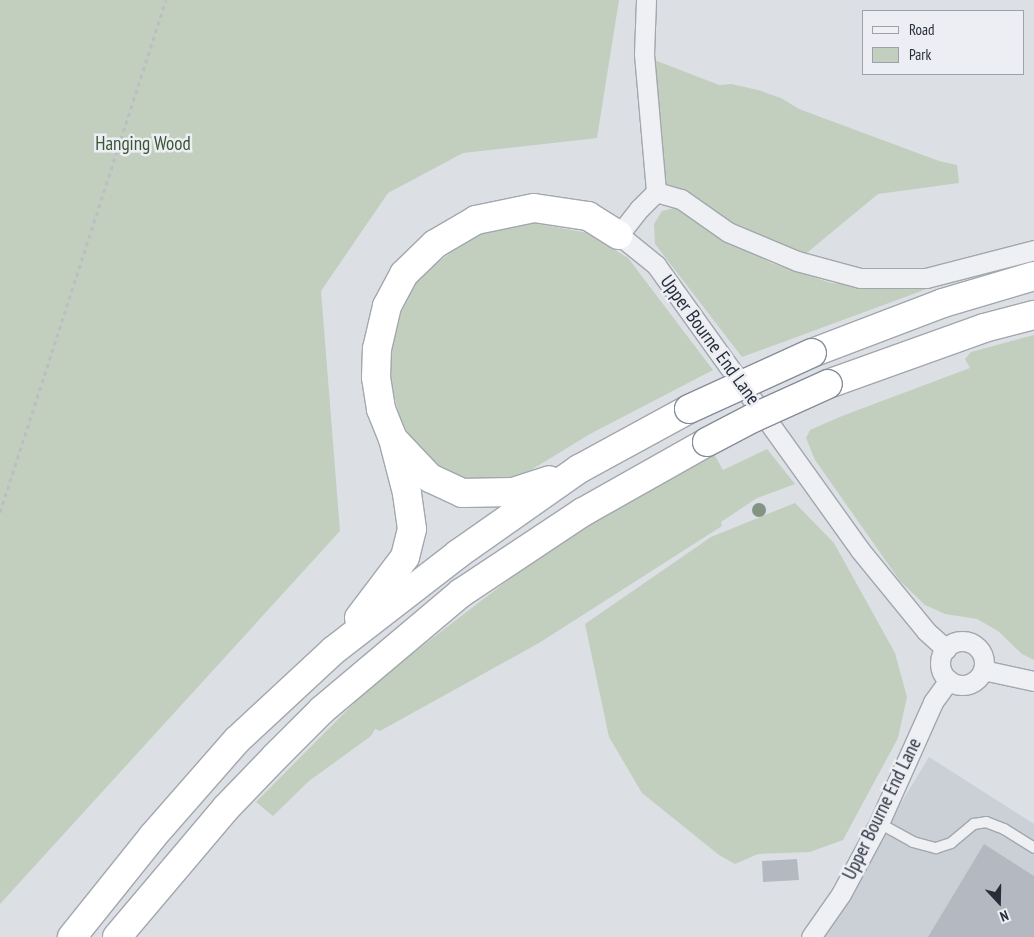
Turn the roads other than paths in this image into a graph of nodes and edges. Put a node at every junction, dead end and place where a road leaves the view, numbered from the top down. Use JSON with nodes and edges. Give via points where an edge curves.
{"nodes":[{"id":1,"x":646,"y":0,"type":"edge"},
{"id":2,"x":656,"y":192,"type":"junction"},
{"id":3,"x":619,"y":235,"type":"junction"},
{"id":4,"x":1034,"y":250,"type":"edge"},
{"id":5,"x":1034,"y":276,"type":"edge"},
{"id":6,"x":1034,"y":315,"type":"edge"},
{"id":7,"x":392,"y":439,"type":"junction"},
{"id":8,"x":579,"y":469,"type":"junction"},
{"id":9,"x":946,"y":649,"type":"junction"},
{"id":10,"x":334,"y":650,"type":"junction"},
{"id":11,"x":983,"y":670,"type":"junction"},
{"id":12,"x":948,"y":680,"type":"junction"},
{"id":13,"x":1034,"y":681,"type":"edge"},
{"id":14,"x":879,"y":823,"type":"junction"},
{"id":15,"x":1034,"y":848,"type":"edge"},
{"id":16,"x":72,"y":937,"type":"edge"},
{"id":17,"x":117,"y":937,"type":"edge"},
{"id":18,"x":812,"y":937,"type":"edge"}],
"edges":[{"from":1,"to":2,"type":"street","via":[[644,54]]},
{"from":2,"to":3,"type":"street"},
{"from":2,"to":4,"type":"street","via":[[681,198],[728,232],[797,261],[860,278],[926,278]]},
{"from":3,"to":7,"type":"highway","via":[[588,216],[534,208],[476,220],[435,244],[404,274],[387,306],[377,349],[376,377],[381,410]]},
{"from":3,"to":9,"type":"street","name":"Upper Bourne End Lane","via":[[656,265],[860,550],[926,631]]},
{"from":5,"to":8,"type":"highway","bridge":true,"via":[[943,302],[812,354],[689,409]]},
{"from":6,"to":17,"type":"highway","bridge":true,"via":[[984,328],[828,384],[754,418],[583,512],[460,593],[322,710],[275,757],[226,808]]},
{"from":7,"to":8,"type":"highway","via":[[430,478],[462,493],[513,492]]},
{"from":7,"to":10,"type":"highway","via":[[408,493],[412,529],[405,557]]},
{"from":8,"to":10,"type":"highway","via":[[458,554]]},
{"from":9,"to":11,"type":"street","via":[[959,642],[973,644],[983,655]]},
{"from":9,"to":12,"type":"street","via":[[941,668]]},
{"from":10,"to":16,"type":"highway","via":[[237,740],[152,837]]},
{"from":11,"to":12,"type":"street","via":[[968,684]]},
{"from":11,"to":13,"type":"street"},
{"from":12,"to":14,"type":"street","name":"Upper Bourne End Lane","via":[[933,702]]},
{"from":14,"to":15,"type":"lane","via":[[912,842],[936,848],[951,843],[974,824],[986,822]]},
{"from":14,"to":18,"type":"street","name":"Upper Bourne End Lane","via":[[841,894]]}]}
